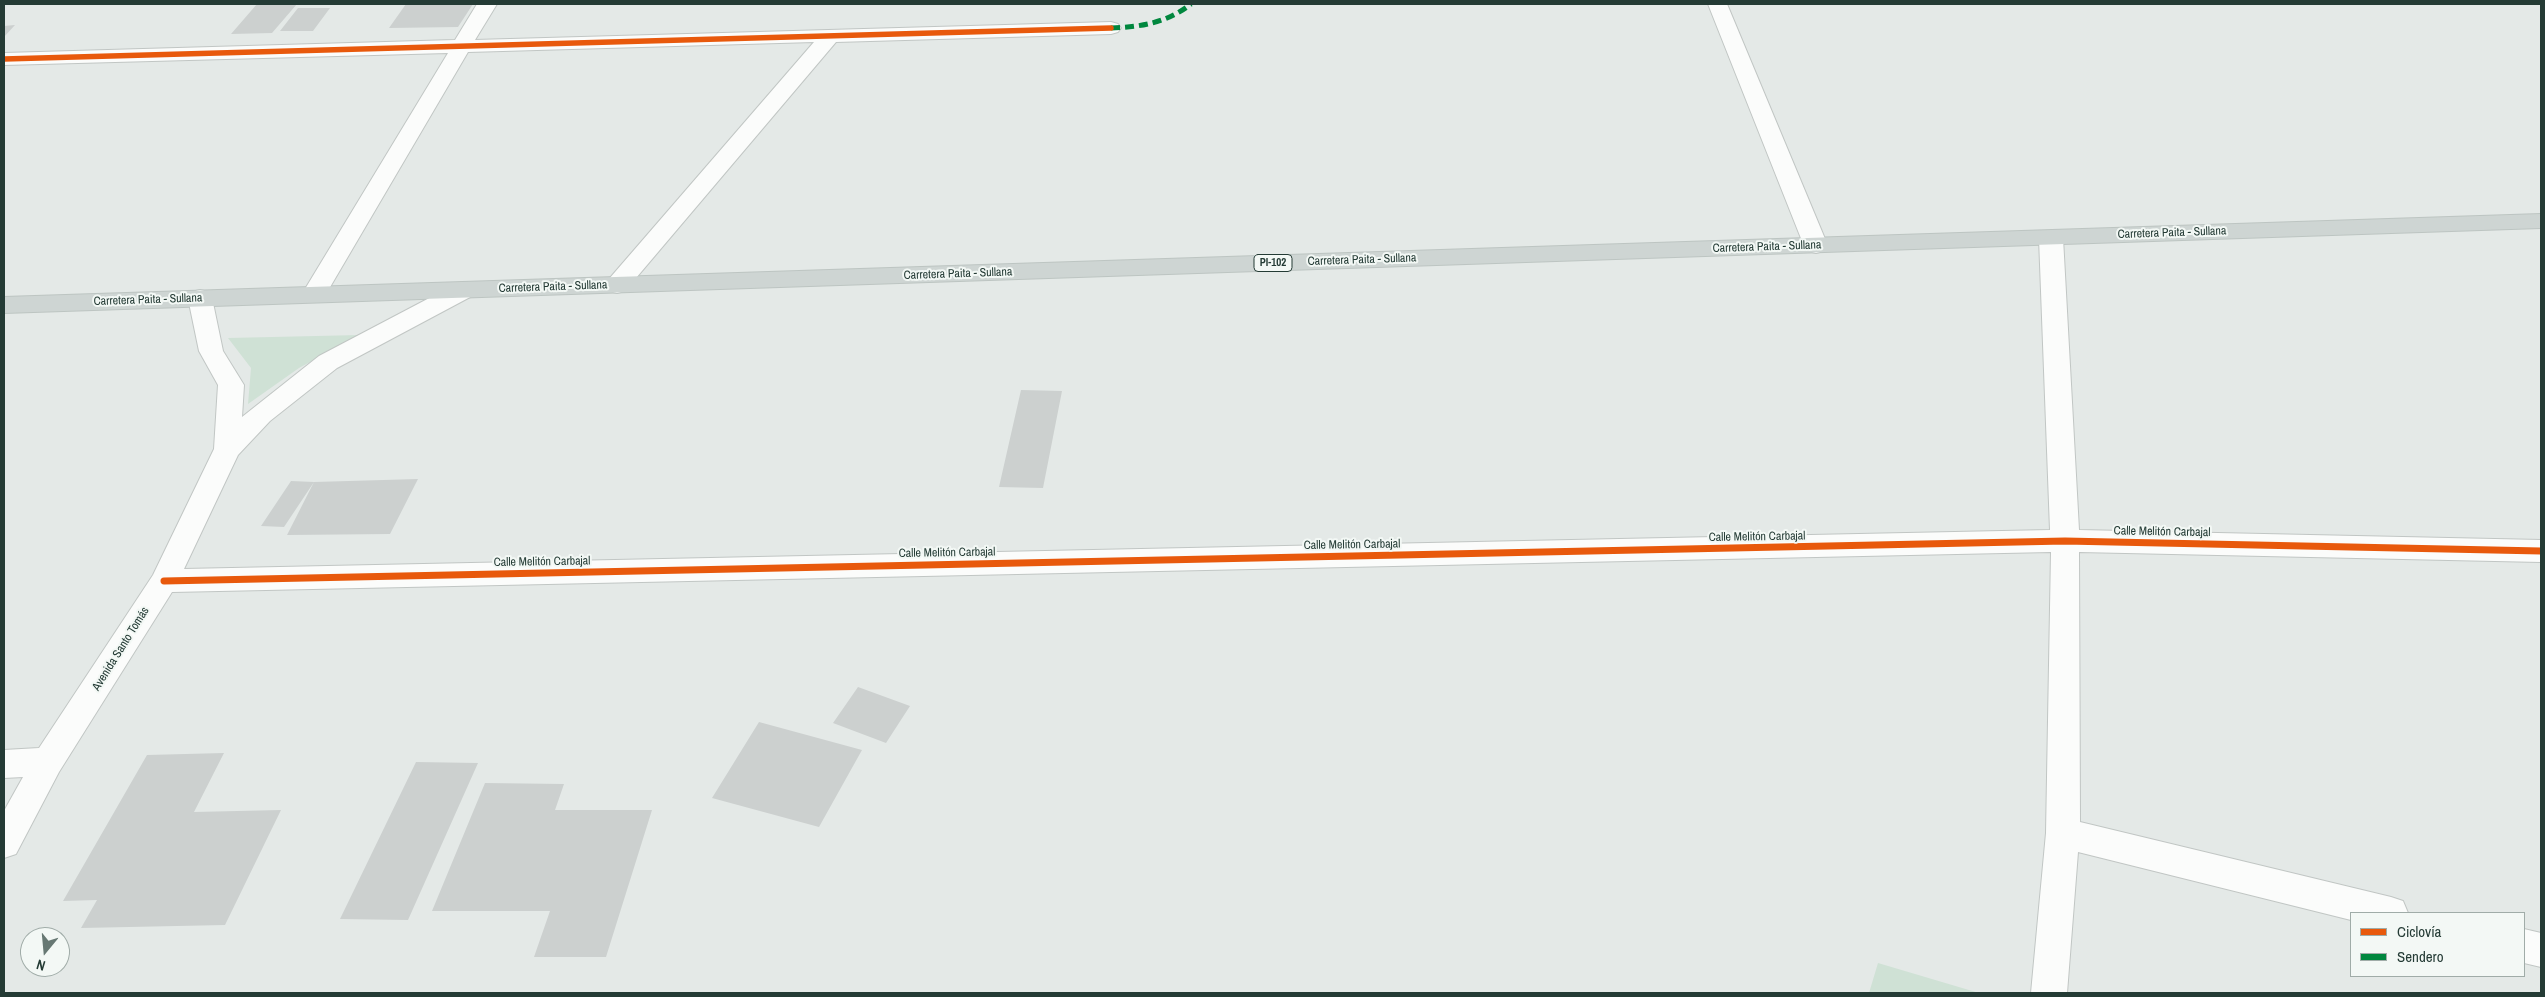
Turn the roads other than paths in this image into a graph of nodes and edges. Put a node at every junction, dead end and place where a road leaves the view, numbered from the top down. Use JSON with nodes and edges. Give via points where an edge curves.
{"nodes":[{"id":1,"x":487,"y":4,"type":"edge"},
{"id":2,"x":1717,"y":4,"type":"edge"},
{"id":3,"x":1111,"y":28,"type":"dead end"},
{"id":4,"x":831,"y":35,"type":"junction"},
{"id":5,"x":462,"y":45,"type":"junction"},
{"id":6,"x":4,"y":59,"type":"edge"},
{"id":7,"x":2541,"y":221,"type":"edge"},
{"id":8,"x":2051,"y":238,"type":"junction"},
{"id":9,"x":1816,"y":246,"type":"junction"},
{"id":10,"x":617,"y":285,"type":"junction"},
{"id":11,"x":464,"y":290,"type":"junction"},
{"id":12,"x":314,"y":294,"type":"junction"},
{"id":13,"x":200,"y":298,"type":"junction"},
{"id":14,"x":4,"y":304,"type":"edge"},
{"id":15,"x":227,"y":449,"type":"junction"},
{"id":16,"x":2066,"y":542,"type":"junction"},
{"id":17,"x":2541,"y":552,"type":"edge"},
{"id":18,"x":164,"y":581,"type":"junction"},
{"id":19,"x":48,"y":762,"type":"junction"},
{"id":20,"x":4,"y":764,"type":"edge"},
{"id":21,"x":2063,"y":832,"type":"junction"},
{"id":22,"x":4,"y":843,"type":"edge"},
{"id":23,"x":2387,"y":912,"type":"edge"},
{"id":24,"x":2525,"y":946,"type":"edge"},
{"id":25,"x":2541,"y":950,"type":"edge"},
{"id":26,"x":2049,"y":993,"type":"edge"}],
"edges":[{"from":1,"to":5,"type":"street"},
{"from":2,"to":9,"type":"street"},
{"from":3,"to":4,"type":"street"},
{"from":4,"to":5,"type":"street"},
{"from":4,"to":10,"type":"street"},
{"from":5,"to":6,"type":"street"},
{"from":5,"to":12,"type":"street"},
{"from":7,"to":8,"type":"main road","name":"Carretera Paita - Sullana","number":"PI-102"},
{"from":8,"to":9,"type":"main road","name":"Carretera Paita - Sullana","number":"PI-102"},
{"from":8,"to":16,"type":"street"},
{"from":9,"to":10,"type":"main road","name":"Carretera Paita - Sullana","number":"PI-102"},
{"from":10,"to":11,"type":"main road","name":"Carretera Paita - Sullana","number":"PI-102"},
{"from":11,"to":12,"type":"main road","name":"Carretera Paita - Sullana","number":"PI-102"},
{"from":11,"to":15,"type":"street","via":[[328,362],[261,414]]},
{"from":12,"to":13,"type":"main road","name":"Carretera Paita - Sullana","number":"PI-102"},
{"from":13,"to":14,"type":"main road","name":"Carretera Paita - Sullana","number":"PI-102"},
{"from":13,"to":15,"type":"street","via":[[211,351],[231,385]]},
{"from":15,"to":18,"type":"street","name":"Avenida Santo Tomás"},
{"from":16,"to":17,"type":"street","name":"Calle Melitón Carbajal"},
{"from":16,"to":18,"type":"street","name":"Calle Melitón Carbajal"},
{"from":16,"to":21,"type":"street"},
{"from":18,"to":19,"type":"street","name":"Avenida Santo Tomás"},
{"from":19,"to":20,"type":"street"},
{"from":19,"to":22,"type":"street","name":"Avenida Santo Tomás"},
{"from":21,"to":23,"type":"street"},
{"from":21,"to":26,"type":"street"},
{"from":24,"to":25,"type":"street"}]}
